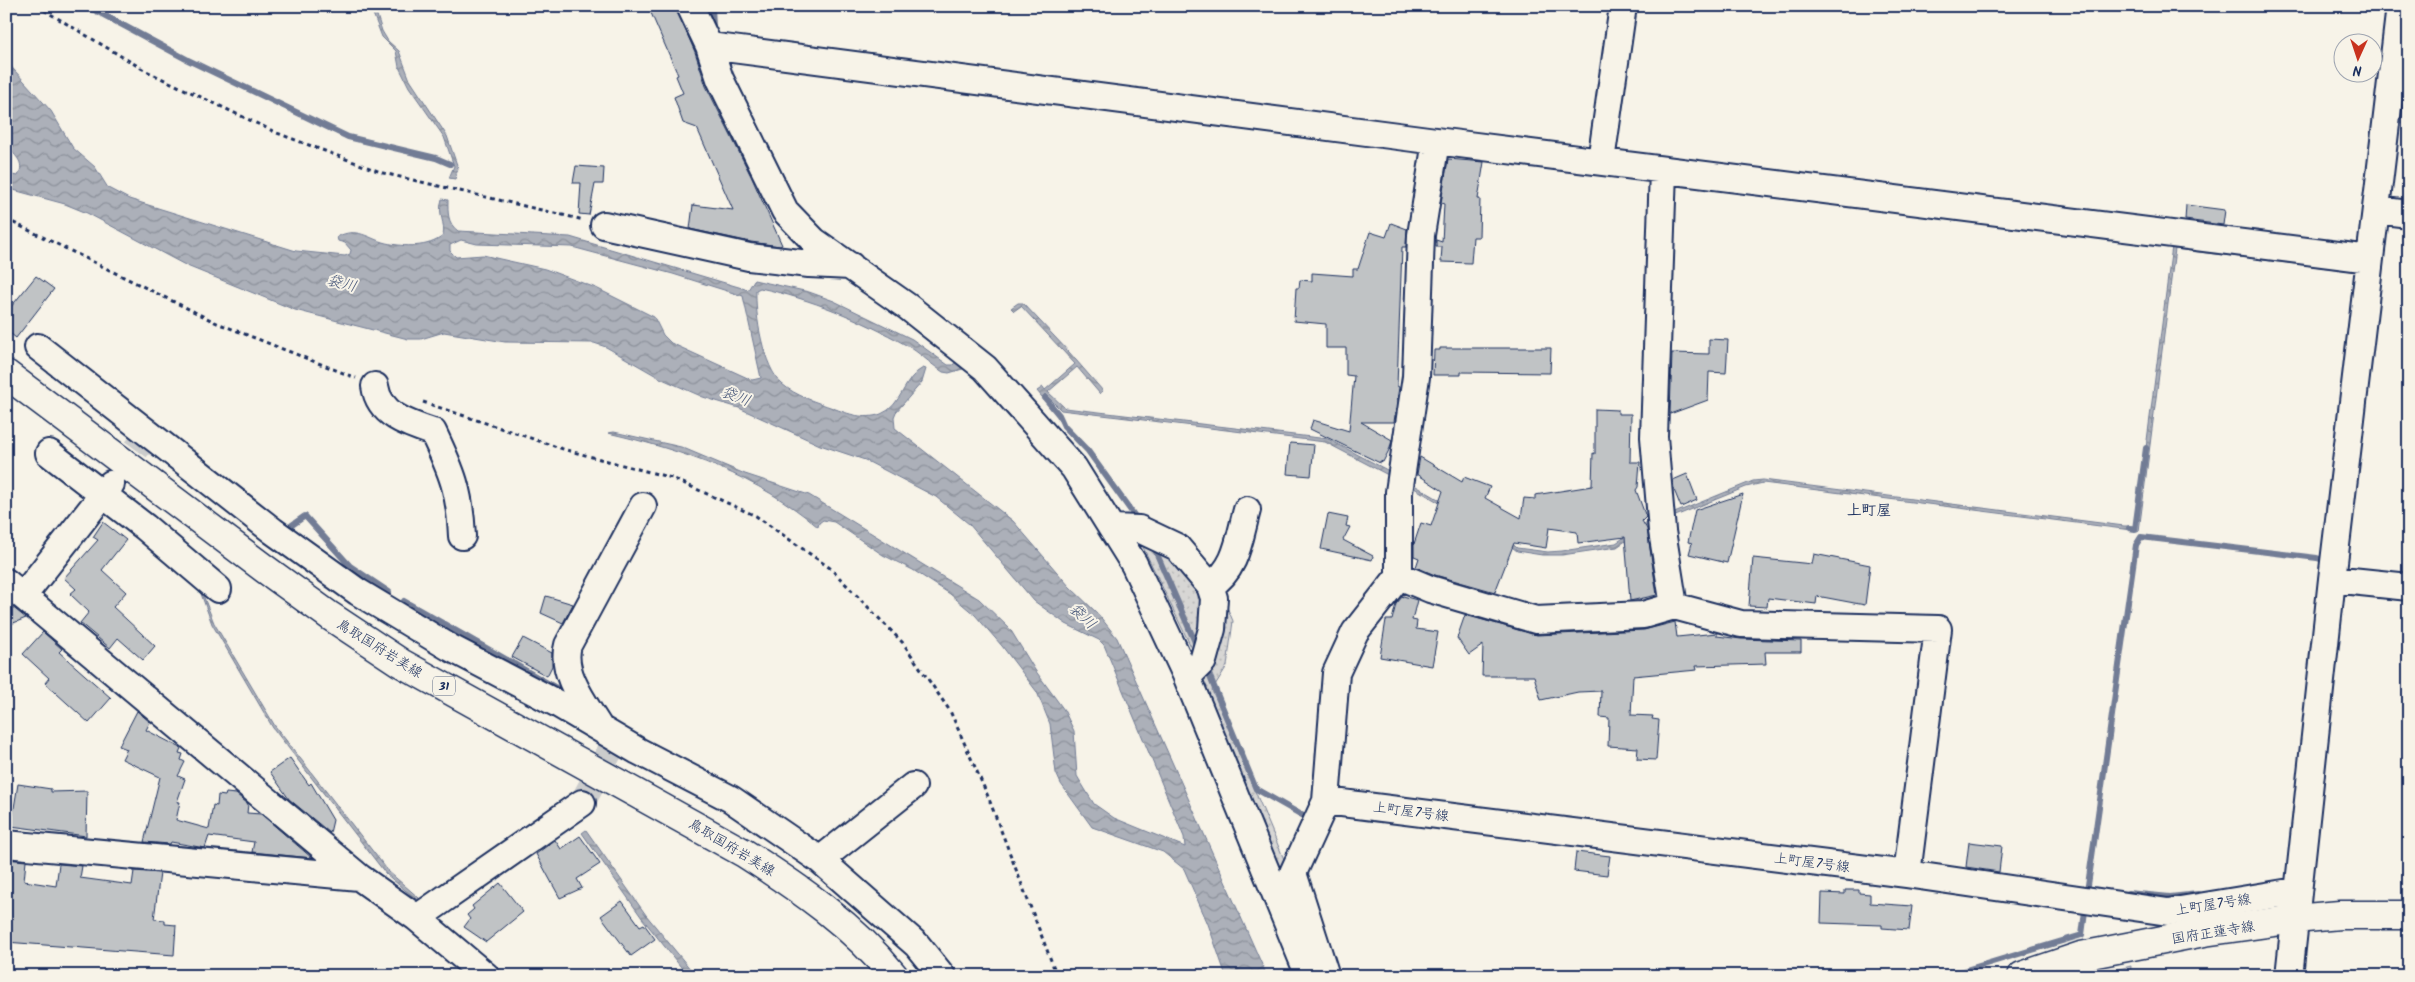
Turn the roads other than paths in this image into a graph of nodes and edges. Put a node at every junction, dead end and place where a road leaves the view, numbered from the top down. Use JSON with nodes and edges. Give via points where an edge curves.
{"nodes":[{"id":1,"x":1623,"y":6,"type":"edge"},
{"id":2,"x":2400,"y":6,"type":"edge"},
{"id":3,"x":694,"y":10,"type":"edge"},
{"id":4,"x":709,"y":46,"type":"junction"},
{"id":5,"x":1436,"y":141,"type":"junction"},
{"id":6,"x":1601,"y":161,"type":"junction"},
{"id":7,"x":1663,"y":170,"type":"junction"},
{"id":8,"x":2376,"y":210,"type":"junction"},
{"id":9,"x":2409,"y":214,"type":"edge"},
{"id":10,"x":604,"y":225,"type":"road end"},
{"id":11,"x":2370,"y":259,"type":"junction"},
{"id":12,"x":852,"y":266,"type":"junction"},
{"id":13,"x":38,"y":347,"type":"dead end"},
{"id":14,"x":6,"y":374,"type":"edge"},
{"id":15,"x":375,"y":386,"type":"road end"},
{"id":16,"x":48,"y":453,"type":"dead end"},
{"id":17,"x":107,"y":489,"type":"junction"},
{"id":18,"x":643,"y":506,"type":"dead end"},
{"id":19,"x":1248,"y":510,"type":"dead end"},
{"id":20,"x":1112,"y":528,"type":"junction"},
{"id":21,"x":462,"y":536,"type":"dead end"},
{"id":22,"x":1399,"y":576,"type":"junction"},
{"id":23,"x":2332,"y":579,"type":"junction"},
{"id":24,"x":1210,"y":586,"type":"junction"},
{"id":25,"x":2409,"y":587,"type":"edge"},
{"id":26,"x":218,"y":588,"type":"dead end"},
{"id":27,"x":15,"y":589,"type":"edge"},
{"id":28,"x":1674,"y":606,"type":"junction"},
{"id":29,"x":1187,"y":677,"type":"junction"},
{"id":30,"x":600,"y":728,"type":"junction"},
{"id":31,"x":913,"y":786,"type":"dead end"},
{"id":32,"x":1326,"y":801,"type":"junction"},
{"id":33,"x":582,"y":803,"type":"tunnel mouth"},
{"id":34,"x":6,"y":844,"type":"edge"},
{"id":35,"x":820,"y":860,"type":"junction"},
{"id":36,"x":1907,"y":874,"type":"junction"},
{"id":37,"x":358,"y":877,"type":"junction"},
{"id":38,"x":2297,"y":891,"type":"junction"},
{"id":39,"x":2409,"y":916,"type":"edge"},
{"id":40,"x":417,"y":918,"type":"junction"},
{"id":41,"x":2294,"y":919,"type":"junction"},
{"id":42,"x":486,"y":976,"type":"edge"},
{"id":43,"x":894,"y":976,"type":"edge"},
{"id":44,"x":942,"y":976,"type":"edge"},
{"id":45,"x":1309,"y":976,"type":"edge"},
{"id":46,"x":1326,"y":976,"type":"edge"},
{"id":47,"x":2022,"y":976,"type":"edge"},
{"id":48,"x":2289,"y":976,"type":"edge"}],
"edges":[{"from":1,"to":6,"type":"street"},
{"from":2,"to":8,"type":"street"},
{"from":3,"to":4,"type":"street"},
{"from":4,"to":5,"type":"street"},
{"from":4,"to":12,"type":"street","via":[[720,79],[785,211],[814,241]]},
{"from":5,"to":6,"type":"street"},
{"from":5,"to":22,"type":"street","via":[[1421,235],[1416,377],[1399,492]]},
{"from":6,"to":7,"type":"street"},
{"from":7,"to":11,"type":"street"},
{"from":7,"to":28,"type":"street","via":[[1654,437]]},
{"from":8,"to":9,"type":"street"},
{"from":8,"to":11,"type":"street"},
{"from":10,"to":12,"type":"street","via":[[749,258]]},
{"from":11,"to":23,"type":"street"},
{"from":12,"to":20,"type":"street","via":[[985,368],[1074,468]]},
{"from":13,"to":30,"type":"street","via":[[144,439],[358,592]]},
{"from":14,"to":43,"type":"main road","name":"鳥取国府岩美線","number":"31","via":[[330,616],[402,663],[744,853],[798,888],[846,926]]},
{"from":15,"to":21,"type":"street","via":[[376,398],[386,409],[404,423],[433,432],[455,480]]},
{"from":16,"to":17,"type":"street"},
{"from":17,"to":26,"type":"street"},
{"from":17,"to":27,"type":"street"},
{"from":18,"to":30,"type":"street","via":[[565,656],[567,668]]},
{"from":19,"to":24,"type":"street","via":[[1233,561],[1222,578]]},
{"from":20,"to":24,"type":"street","via":[[1139,529],[1176,546]]},
{"from":20,"to":29,"type":"street","via":[[1134,564]]},
{"from":22,"to":28,"type":"street","via":[[1430,589],[1536,620],[1643,615]]},
{"from":22,"to":32,"type":"street","via":[[1355,632],[1336,673]]},
{"from":23,"to":25,"type":"street"},
{"from":23,"to":38,"type":"street"},
{"from":24,"to":29,"type":"street","via":[[1214,598],[1212,629],[1203,661]]},
{"from":27,"to":37,"type":"street"},
{"from":28,"to":36,"type":"street","via":[[1741,624],[1938,629]]},
{"from":29,"to":45,"type":"street"},
{"from":30,"to":35,"type":"street","via":[[732,799]]},
{"from":31,"to":35,"type":"street"},
{"from":32,"to":36,"type":"street","name":"上町屋7号線"},
{"from":32,"to":46,"type":"street","via":[[1293,873]]},
{"from":33,"to":40,"type":"street"},
{"from":34,"to":37,"type":"street"},
{"from":35,"to":44,"type":"street","via":[[917,945]]},
{"from":36,"to":38,"type":"street","name":"上町屋7号線","via":[[2168,912]]},
{"from":37,"to":40,"type":"street"},
{"from":38,"to":41,"type":"street"},
{"from":39,"to":41,"type":"main road","name":"国府正蓮寺線","via":[[2340,915]]},
{"from":40,"to":42,"type":"street"},
{"from":41,"to":47,"type":"main road","name":"国府正蓮寺線","via":[[2204,932],[2081,956]]},
{"from":41,"to":48,"type":"street"}]}
